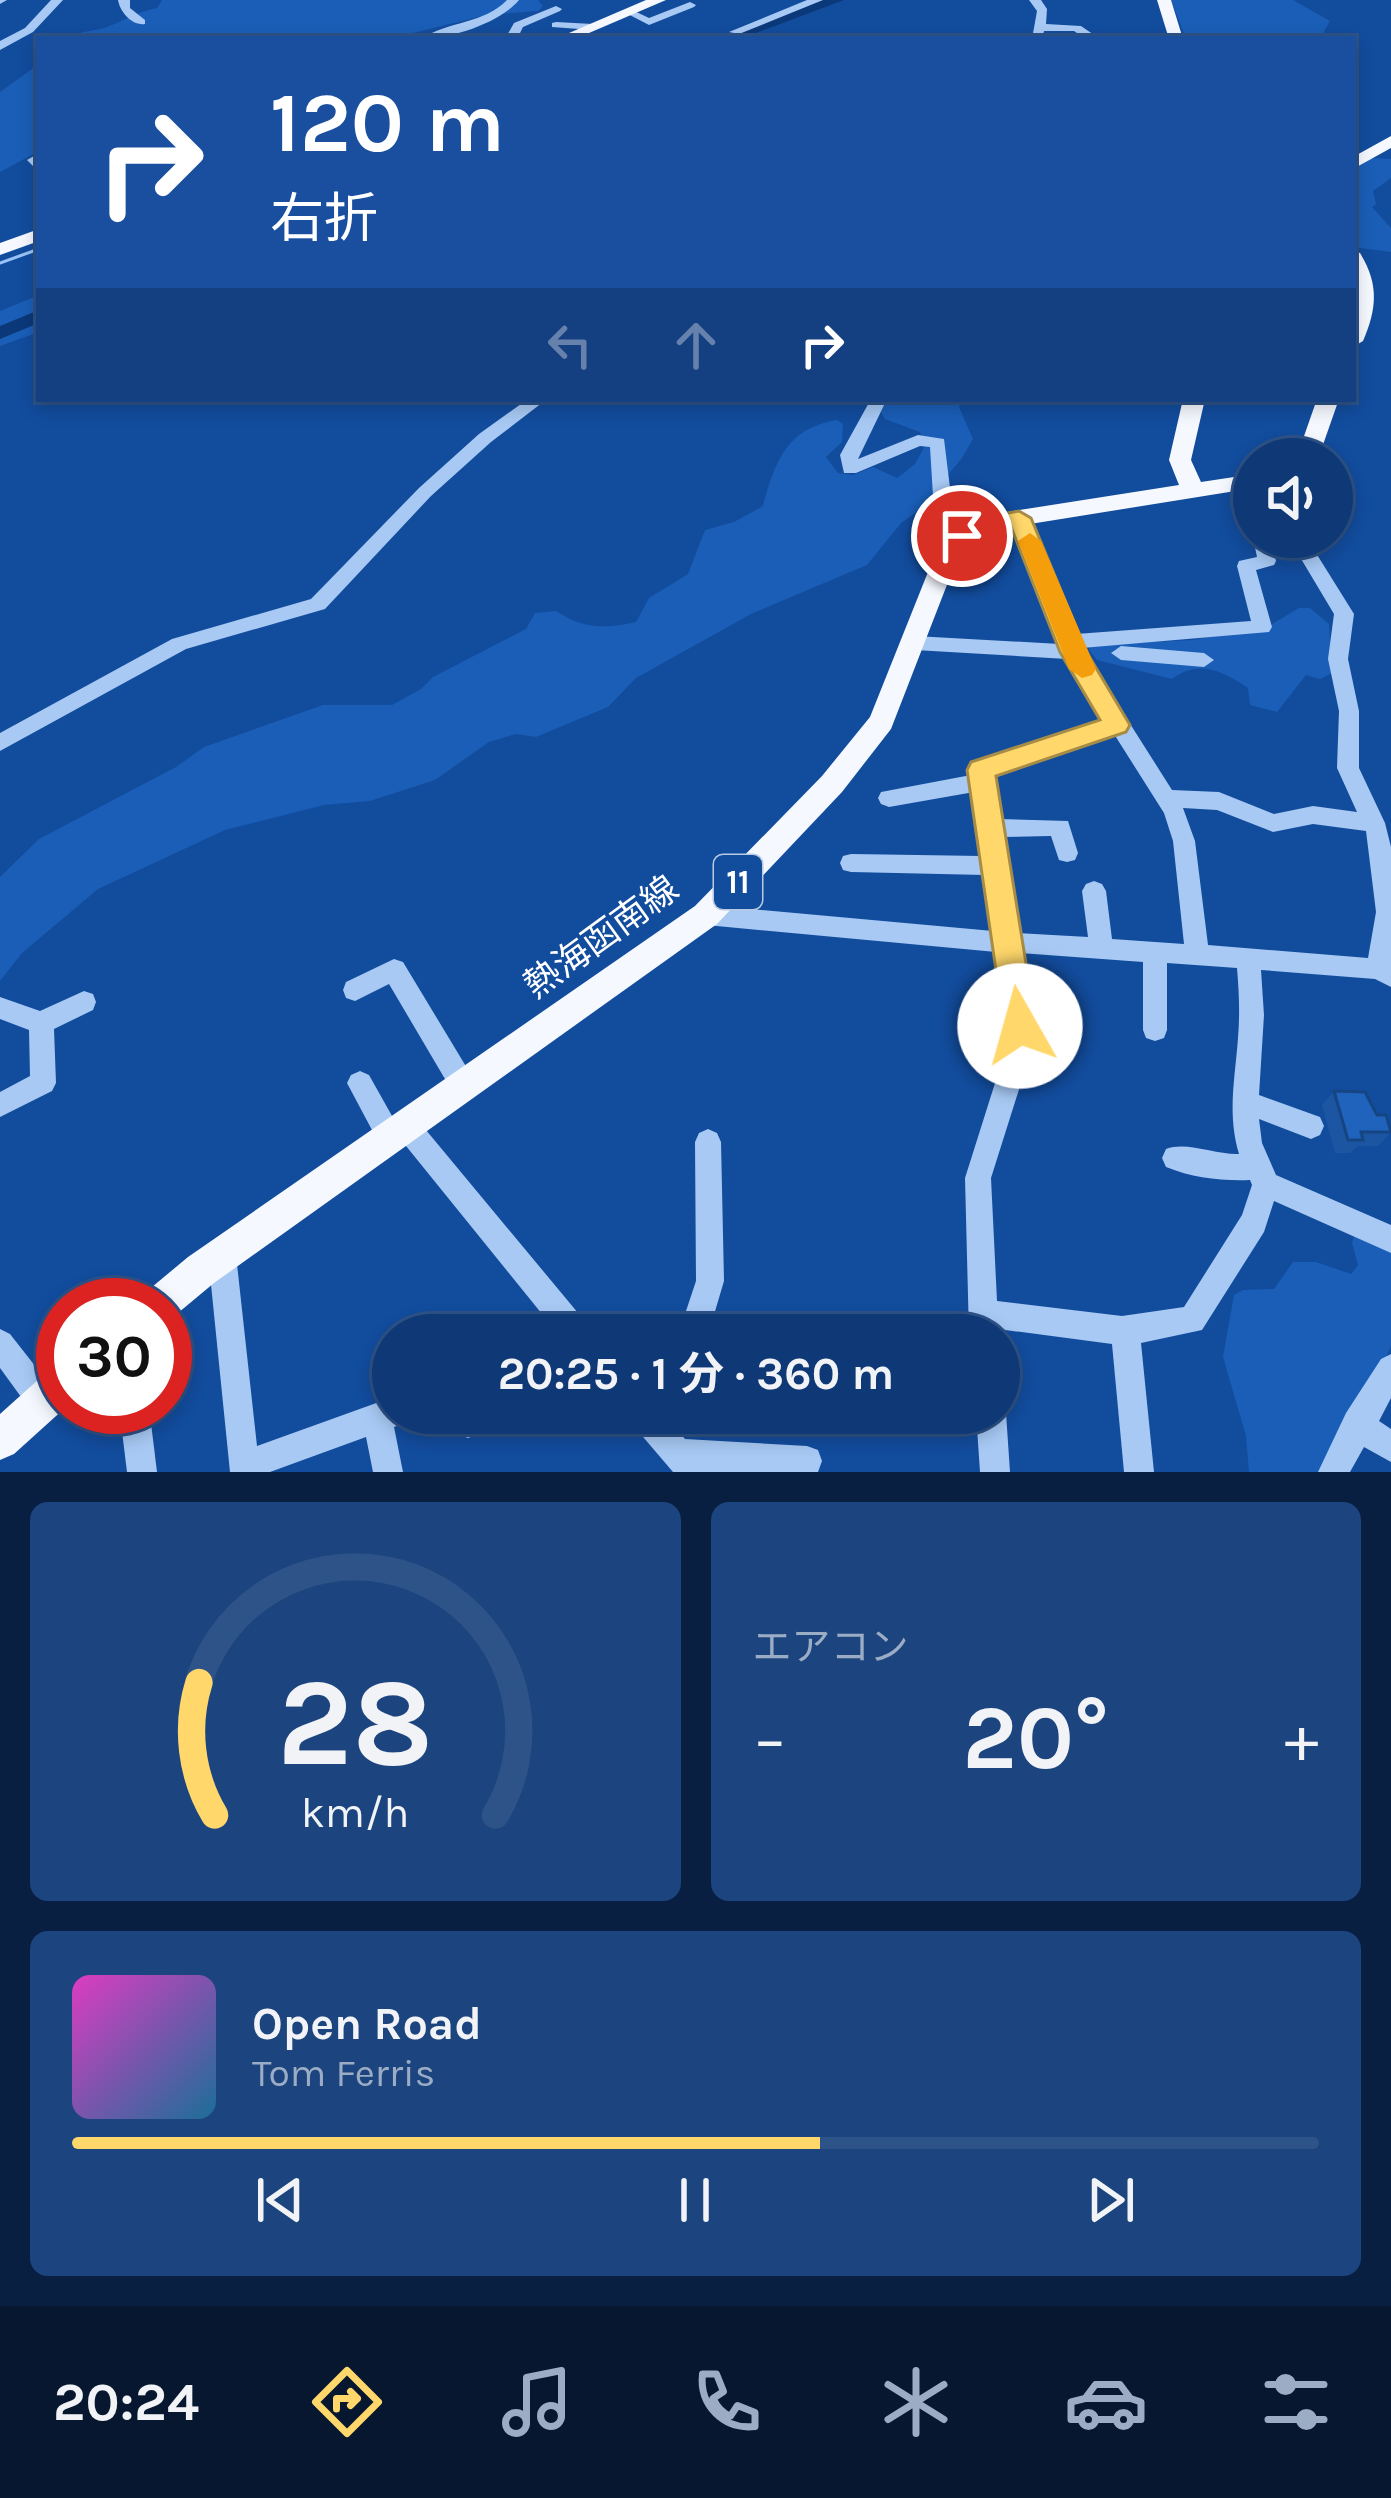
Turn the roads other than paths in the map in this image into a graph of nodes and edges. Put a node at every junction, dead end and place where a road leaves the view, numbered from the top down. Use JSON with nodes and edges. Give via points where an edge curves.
{"nodes":[{"id":1,"x":57,"y":0,"type":"edge"},
{"id":2,"x":124,"y":0,"type":"edge"},
{"id":3,"x":513,"y":0,"type":"edge"},
{"id":4,"x":658,"y":0,"type":"edge"},
{"id":5,"x":676,"y":0,"type":"edge"},
{"id":6,"x":817,"y":0,"type":"edge"},
{"id":7,"x":1035,"y":0,"type":"edge"},
{"id":8,"x":1164,"y":0,"type":"edge"},
{"id":9,"x":556,"y":8,"type":"dead end"},
{"id":10,"x":630,"y":11,"type":"junction"},
{"id":11,"x":141,"y":22,"type":"dead end"},
{"id":12,"x":559,"y":32,"type":"edge"},
{"id":13,"x":735,"y":32,"type":"dead end"},
{"id":14,"x":1038,"y":33,"type":"edge"},
{"id":15,"x":433,"y":36,"type":"edge"},
{"id":16,"x":512,"y":36,"type":"edge"},
{"id":17,"x":1089,"y":36,"type":"edge"},
{"id":18,"x":1175,"y":36,"type":"edge"},
{"id":19,"x":0,"y":46,"type":"edge"},
{"id":20,"x":1391,"y":141,"type":"edge"},
{"id":21,"x":1356,"y":162,"type":"edge"},
{"id":22,"x":36,"y":236,"type":"edge"},
{"id":23,"x":0,"y":249,"type":"edge"},
{"id":24,"x":1356,"y":264,"type":"edge"},
{"id":25,"x":1356,"y":334,"type":"edge"},
{"id":26,"x":535,"y":402,"type":"edge"},
{"id":27,"x":877,"y":402,"type":"edge"},
{"id":28,"x":1193,"y":402,"type":"edge"},
{"id":29,"x":1327,"y":402,"type":"edge"},
{"id":30,"x":1314,"y":438,"type":"edge"},
{"id":31,"x":1233,"y":484,"type":"edge"},
{"id":32,"x":1193,"y":490,"type":"junction"},
{"id":33,"x":1019,"y":518,"type":"junction"},
{"id":34,"x":962,"y":536,"type":"junction"},
{"id":35,"x":1266,"y":558,"type":"edge"},
{"id":36,"x":1308,"y":558,"type":"edge"},
{"id":37,"x":915,"y":643,"type":"junction"},
{"id":38,"x":1071,"y":647,"type":"junction"},
{"id":39,"x":1204,"y":660,"type":"dead end"},
{"id":40,"x":1117,"y":725,"type":"junction"},
{"id":41,"x":0,"y":743,"type":"edge"},
{"id":42,"x":983,"y":782,"type":"junction"},
{"id":43,"x":889,"y":798,"type":"dead end"},
{"id":44,"x":1168,"y":798,"type":"junction"},
{"id":45,"x":1374,"y":823,"type":"junction"},
{"id":46,"x":991,"y":828,"type":"junction"},
{"id":47,"x":1067,"y":854,"type":"dead end"},
{"id":48,"x":851,"y":863,"type":"dead end"},
{"id":49,"x":997,"y":866,"type":"junction"},
{"id":50,"x":1386,"y":868,"type":"edge"},
{"id":51,"x":1094,"y":891,"type":"dead end"},
{"id":52,"x":706,"y":915,"type":"junction"},
{"id":53,"x":1010,"y":945,"type":"junction"},
{"id":54,"x":1101,"y":949,"type":"junction"},
{"id":55,"x":1155,"y":951,"type":"junction"},
{"id":56,"x":1197,"y":952,"type":"junction"},
{"id":57,"x":1248,"y":958,"type":"junction"},
{"id":58,"x":1384,"y":973,"type":"edge"},
{"id":59,"x":355,"y":990,"type":"dead end"},
{"id":60,"x":85,"y":1002,"type":"dead end"},
{"id":61,"x":0,"y":1008,"type":"edge"},
{"id":62,"x":40,"y":1023,"type":"junction"},
{"id":63,"x":1155,"y":1030,"type":"dead end"},
{"id":64,"x":360,"y":1083,"type":"dead end"},
{"id":65,"x":464,"y":1087,"type":"junction"},
{"id":66,"x":1242,"y":1101,"type":"junction"},
{"id":67,"x":0,"y":1105,"type":"edge"},
{"id":68,"x":1311,"y":1126,"type":"dead end"},
{"id":69,"x":399,"y":1132,"type":"junction"},
{"id":70,"x":709,"y":1142,"type":"dead end"},
{"id":71,"x":1175,"y":1158,"type":"dead end"},
{"id":72,"x":1260,"y":1176,"type":"junction"},
{"id":73,"x":1391,"y":1239,"type":"edge"},
{"id":74,"x":222,"y":1255,"type":"junction"},
{"id":75,"x":192,"y":1279,"type":"edge"},
{"id":76,"x":559,"y":1314,"type":"edge"},
{"id":77,"x":699,"y":1314,"type":"edge"},
{"id":78,"x":983,"y":1314,"type":"edge"},
{"id":79,"x":1020,"y":1326,"type":"edge"},
{"id":80,"x":1125,"y":1331,"type":"junction"},
{"id":81,"x":0,"y":1344,"type":"edge"},
{"id":82,"x":1391,"y":1369,"type":"edge"},
{"id":83,"x":36,"y":1377,"type":"edge"},
{"id":84,"x":36,"y":1408,"type":"edge"},
{"id":85,"x":372,"y":1420,"type":"edge"},
{"id":86,"x":1358,"y":1424,"type":"junction"},
{"id":87,"x":137,"y":1434,"type":"edge"},
{"id":88,"x":386,"y":1434,"type":"edge"},
{"id":89,"x":662,"y":1434,"type":"edge"},
{"id":90,"x":992,"y":1434,"type":"edge"},
{"id":91,"x":0,"y":1440,"type":"edge"},
{"id":92,"x":1391,"y":1447,"type":"edge"},
{"id":93,"x":807,"y":1461,"type":"dead end"},
{"id":94,"x":689,"y":1467,"type":"edge"},
{"id":95,"x":244,"y":1469,"type":"edge"},
{"id":96,"x":142,"y":1472,"type":"edge"},
{"id":97,"x":388,"y":1472,"type":"edge"},
{"id":98,"x":995,"y":1472,"type":"edge"},
{"id":99,"x":1139,"y":1472,"type":"edge"},
{"id":100,"x":1333,"y":1472,"type":"edge"}],
"edges":[{"from":1,"to":19,"type":"street"},
{"from":2,"to":11,"type":"street"},
{"from":3,"to":15,"type":"street","via":[[490,19]]},
{"from":4,"to":10,"type":"main road"},
{"from":5,"to":10,"type":"street","via":[[688,8],[655,27]]},
{"from":6,"to":13,"type":"street"},
{"from":7,"to":14,"type":"street","via":[[1043,11]]},
{"from":8,"to":18,"type":"main road"},
{"from":9,"to":16,"type":"street","via":[[518,25]]},
{"from":10,"to":12,"type":"main road"},
{"from":14,"to":17,"type":"street","via":[[1076,28]]},
{"from":20,"to":21,"type":"main road"},
{"from":22,"to":23,"type":"main road"},
{"from":24,"to":25,"type":"main road","via":[[1368,290]]},
{"from":26,"to":41,"type":"street","via":[[425,492],[318,604],[179,644]]},
{"from":27,"to":34,"type":"street","via":[[849,455],[850,469],[925,438],[938,443],[942,496]]},
{"from":28,"to":32,"type":"main road","via":[[1180,460]]},
{"from":29,"to":30,"type":"main road"},
{"from":31,"to":32,"type":"main road"},
{"from":32,"to":33,"type":"main road"},
{"from":33,"to":34,"type":"main road"},
{"from":33,"to":38,"type":"street"},
{"from":34,"to":37,"type":"main road","name":"熱海函南線","number":"11","via":[[946,557]]},
{"from":35,"to":38,"type":"street","via":[[1246,566],[1262,627]]},
{"from":36,"to":45,"type":"street","via":[[1341,604],[1348,768]]},
{"from":37,"to":38,"type":"street"},
{"from":37,"to":52,"type":"main road","name":"熱海函南線","number":"11","via":[[882,722]]},
{"from":38,"to":39,"type":"street"},
{"from":38,"to":40,"type":"street"},
{"from":40,"to":42,"type":"street","via":[[981,770]]},
{"from":40,"to":44,"type":"street"},
{"from":42,"to":43,"type":"street"},
{"from":42,"to":46,"type":"street"},
{"from":44,"to":45,"type":"street","via":[[1220,802],[1278,824],[1313,815]]},
{"from":44,"to":56,"type":"street","via":[[1184,841]]},
{"from":45,"to":50,"type":"street"},
{"from":46,"to":47,"type":"street","via":[[1060,827]]},
{"from":46,"to":49,"type":"street"},
{"from":48,"to":49,"type":"street"},
{"from":49,"to":53,"type":"street"},
{"from":50,"to":58,"type":"street"},
{"from":51,"to":54,"type":"street"},
{"from":52,"to":53,"type":"street"},
{"from":52,"to":65,"type":"main road","name":"熱海函南線","number":"11"},
{"from":53,"to":54,"type":"street"},
{"from":53,"to":78,"type":"street","via":[[1021,1042],[977,1178]]},
{"from":54,"to":55,"type":"street"},
{"from":55,"to":56,"type":"street"},
{"from":55,"to":63,"type":"street"},
{"from":56,"to":57,"type":"street"},
{"from":57,"to":58,"type":"street"},
{"from":57,"to":66,"type":"street","via":[[1252,1018]]},
{"from":59,"to":65,"type":"street","via":[[394,970]]},
{"from":60,"to":62,"type":"street"},
{"from":61,"to":62,"type":"street"},
{"from":62,"to":67,"type":"street","via":[[43,1083]]},
{"from":64,"to":69,"type":"street"},
{"from":65,"to":69,"type":"main road","name":"熱海函南線","number":"11"},
{"from":66,"to":68,"type":"street"},
{"from":66,"to":72,"type":"street"},
{"from":69,"to":74,"type":"main road","name":"熱海函南線","number":"11"},
{"from":69,"to":76,"type":"street"},
{"from":70,"to":77,"type":"street","via":[[710,1281]]},
{"from":71,"to":72,"type":"street"},
{"from":72,"to":73,"type":"street"},
{"from":72,"to":80,"type":"street","via":[[1254,1222],[1192,1320]]},
{"from":74,"to":75,"type":"main road","name":"熱海函南線","number":"11"},
{"from":74,"to":95,"type":"street"},
{"from":79,"to":80,"type":"street"},
{"from":80,"to":99,"type":"street"},
{"from":81,"to":83,"type":"street"},
{"from":82,"to":86,"type":"street"},
{"from":84,"to":91,"type":"main road"},
{"from":85,"to":95,"type":"street"},
{"from":86,"to":92,"type":"street"},
{"from":86,"to":100,"type":"street"},
{"from":87,"to":96,"type":"street"},
{"from":88,"to":97,"type":"street"},
{"from":89,"to":94,"type":"street"},
{"from":90,"to":98,"type":"street"},
{"from":93,"to":94,"type":"street"}]}
